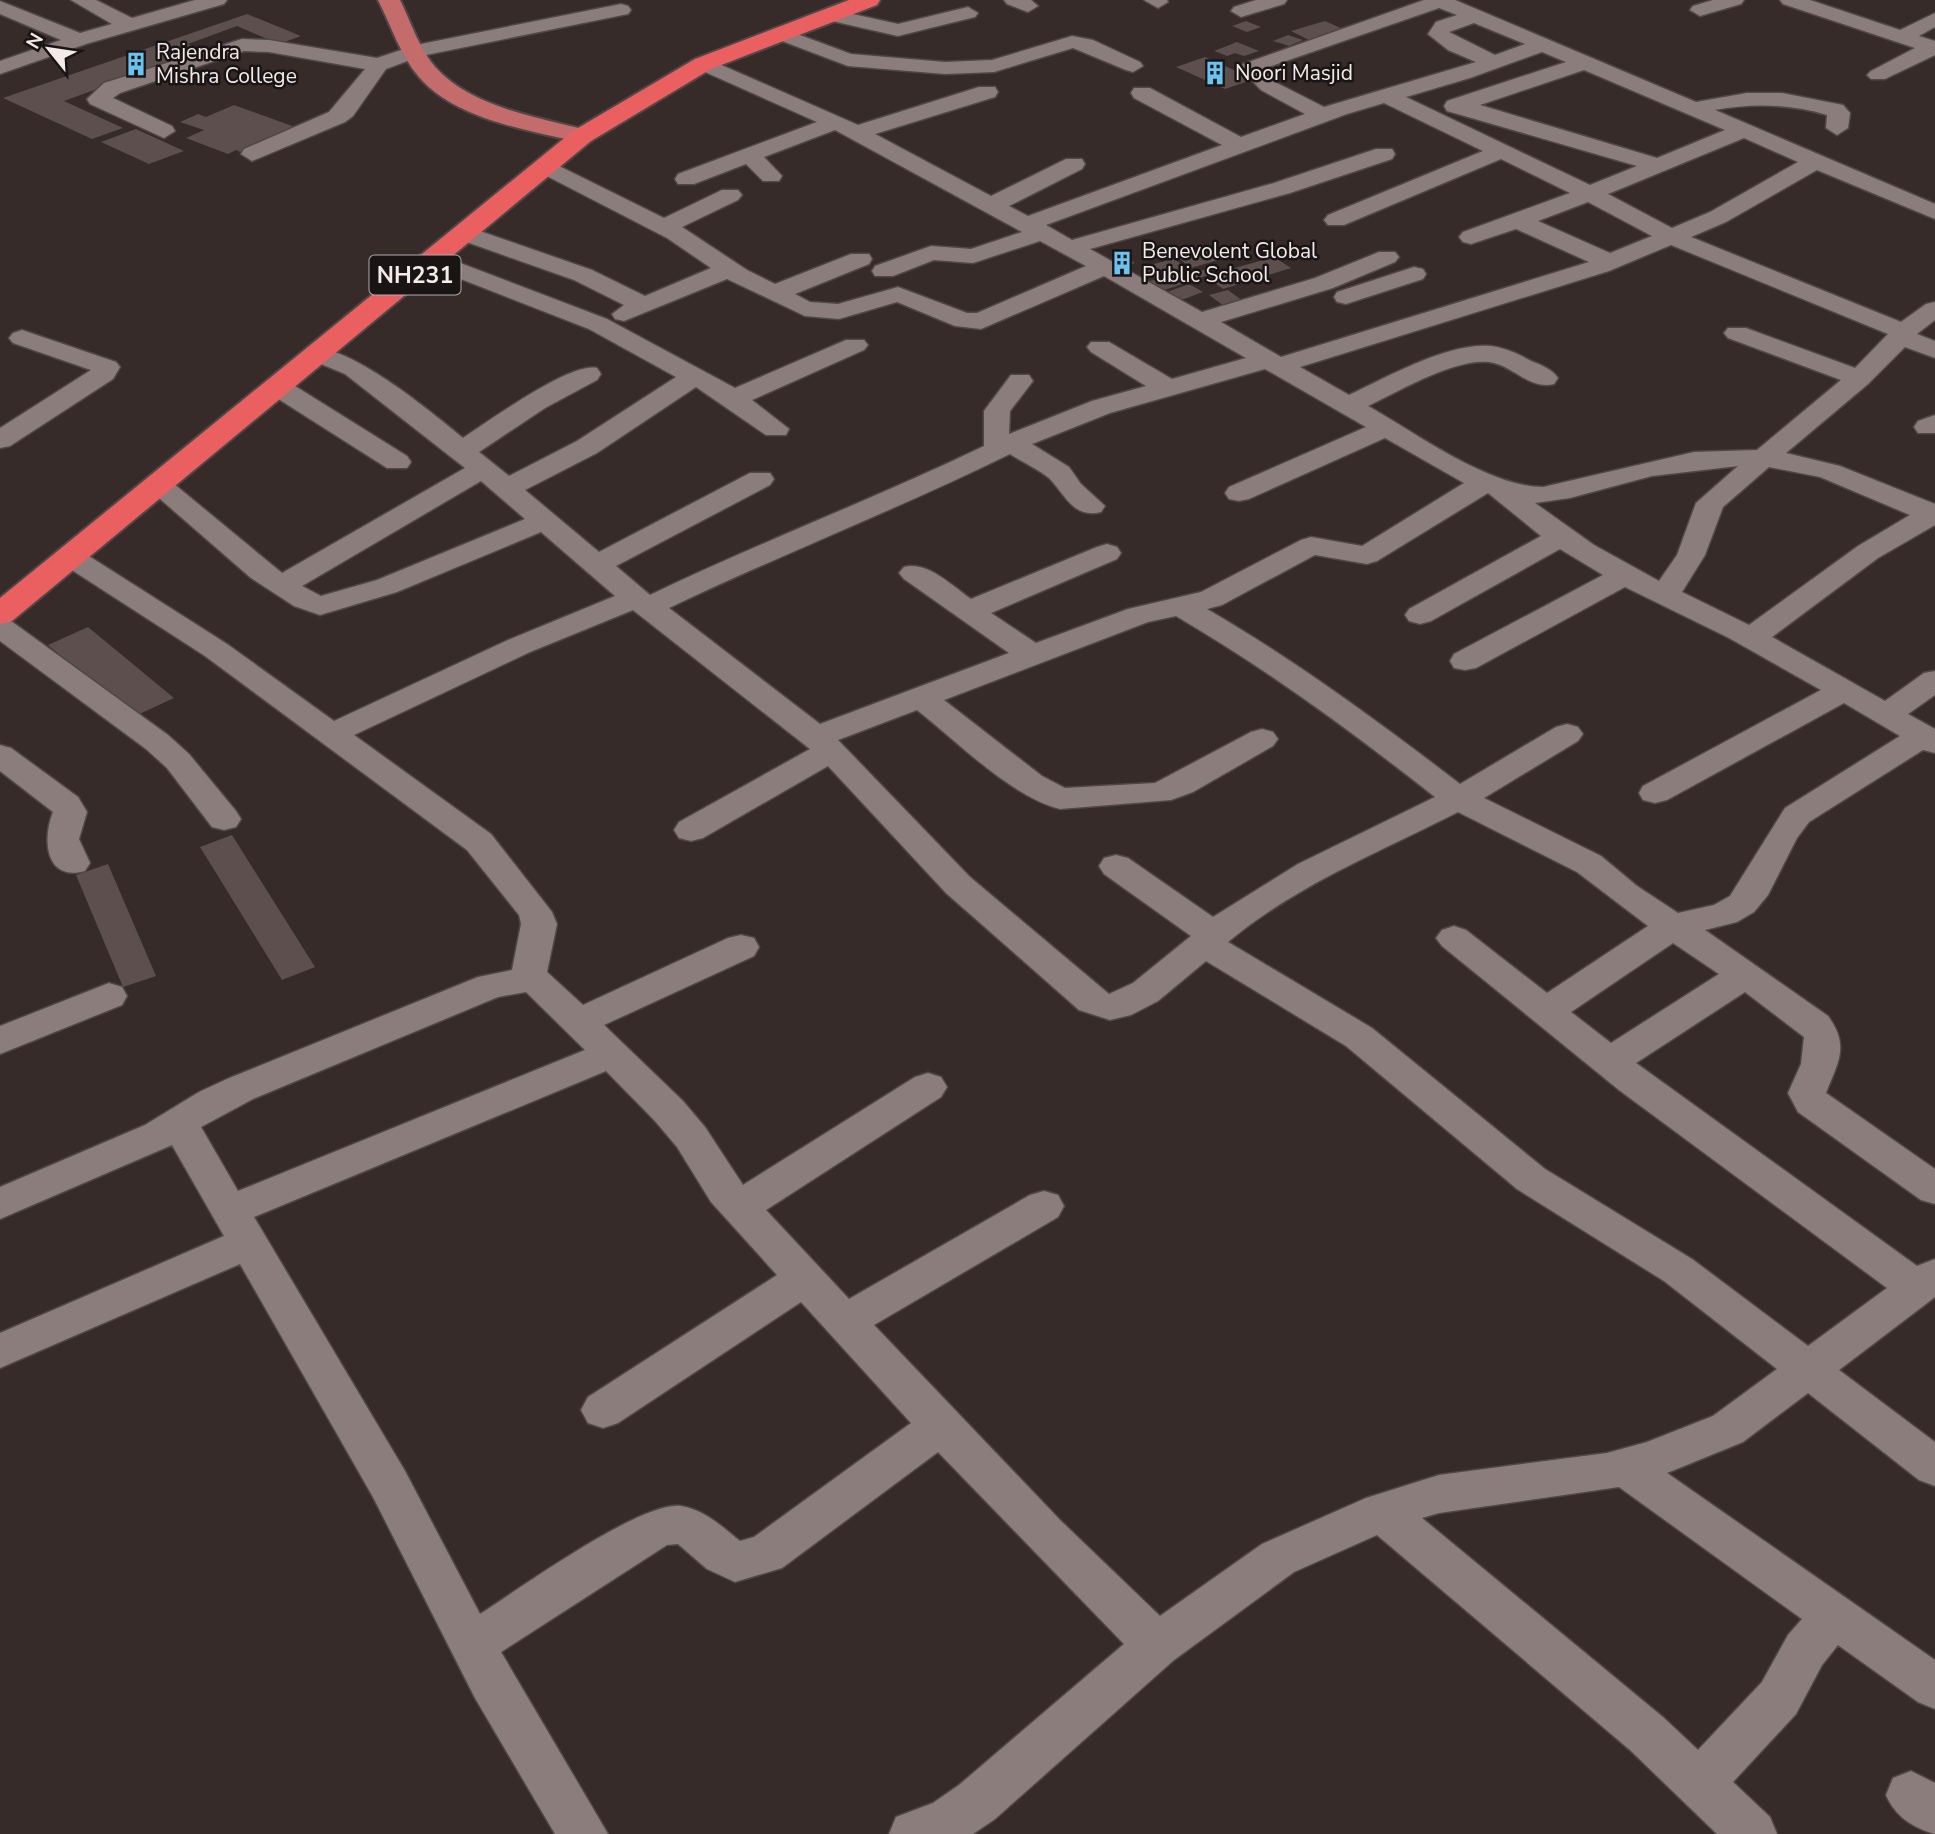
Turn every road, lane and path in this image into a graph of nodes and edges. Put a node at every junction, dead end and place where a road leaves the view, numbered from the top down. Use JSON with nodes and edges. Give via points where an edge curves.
{"nodes":[{"id":1,"x":81,"y":0,"type":"edge"},
{"id":2,"x":217,"y":0,"type":"edge"},
{"id":3,"x":389,"y":0,"type":"edge"},
{"id":4,"x":869,"y":0,"type":"edge"},
{"id":5,"x":1277,"y":0,"type":"edge"},
{"id":6,"x":1439,"y":0,"type":"edge"},
{"id":7,"x":1734,"y":0,"type":"edge"},
{"id":8,"x":1790,"y":0,"type":"edge"},
{"id":9,"x":1822,"y":5,"type":"edge"},
{"id":10,"x":0,"y":7,"type":"edge"},
{"id":11,"x":1475,"y":8,"type":"edge"},
{"id":12,"x":621,"y":10,"type":"dead end"},
{"id":13,"x":1700,"y":10,"type":"dead end"},
{"id":14,"x":1241,"y":11,"type":"dead end"},
{"id":15,"x":968,"y":13,"type":"dead end"},
{"id":16,"x":830,"y":15,"type":"junction"},
{"id":17,"x":1935,"y":19,"type":"edge"},
{"id":18,"x":129,"y":26,"type":"junction"},
{"id":19,"x":781,"y":34,"type":"junction"},
{"id":20,"x":1900,"y":38,"type":"junction"},
{"id":21,"x":79,"y":40,"type":"junction"},
{"id":22,"x":1545,"y":44,"type":"junction"},
{"id":23,"x":1934,"y":48,"type":"edge"},
{"id":24,"x":416,"y":51,"type":"junction"},
{"id":25,"x":1588,"y":62,"type":"junction"},
{"id":26,"x":1495,"y":63,"type":"junction"},
{"id":27,"x":703,"y":64,"type":"junction"},
{"id":28,"x":379,"y":65,"type":"junction"},
{"id":29,"x":1133,"y":66,"type":"dead end"},
{"id":30,"x":0,"y":68,"type":"edge"},
{"id":31,"x":1878,"y":75,"type":"dead end"},
{"id":32,"x":987,"y":92,"type":"dead end"},
{"id":33,"x":1142,"y":93,"type":"dead end"},
{"id":34,"x":1387,"y":96,"type":"junction"},
{"id":35,"x":1459,"y":105,"type":"junction"},
{"id":36,"x":1694,"y":109,"type":"junction"},
{"id":37,"x":1323,"y":115,"type":"junction"},
{"id":38,"x":1425,"y":116,"type":"junction"},
{"id":39,"x":1509,"y":121,"type":"junction"},
{"id":40,"x":846,"y":127,"type":"junction"},
{"id":41,"x":1837,"y":128,"type":"dead end"},
{"id":42,"x":164,"y":131,"type":"dead end"},
{"id":43,"x":1742,"y":131,"type":"junction"},
{"id":44,"x":582,"y":136,"type":"junction"},
{"id":45,"x":1465,"y":136,"type":"junction"},
{"id":46,"x":1239,"y":145,"type":"junction"},
{"id":47,"x":1499,"y":152,"type":"junction"},
{"id":48,"x":252,"y":154,"type":"dead end"},
{"id":49,"x":752,"y":154,"type":"junction"},
{"id":50,"x":1384,"y":154,"type":"dead end"},
{"id":51,"x":1814,"y":162,"type":"junction"},
{"id":52,"x":1074,"y":163,"type":"dead end"},
{"id":53,"x":1657,"y":165,"type":"junction"},
{"id":54,"x":547,"y":167,"type":"junction"},
{"id":55,"x":771,"y":176,"type":"dead end"},
{"id":56,"x":686,"y":179,"type":"dead end"},
{"id":57,"x":1935,"y":191,"type":"edge"},
{"id":58,"x":1589,"y":193,"type":"junction"},
{"id":59,"x":730,"y":195,"type":"dead end"},
{"id":60,"x":1913,"y":203,"type":"junction"},
{"id":61,"x":989,"y":206,"type":"junction"},
{"id":62,"x":1935,"y":212,"type":"edge"},
{"id":63,"x":1336,"y":220,"type":"dead end"},
{"id":64,"x":1518,"y":221,"type":"junction"},
{"id":65,"x":663,"y":227,"type":"junction"},
{"id":66,"x":1033,"y":229,"type":"junction"},
{"id":67,"x":466,"y":233,"type":"junction"},
{"id":68,"x":1471,"y":237,"type":"dead end"},
{"id":69,"x":1671,"y":237,"type":"junction"},
{"id":70,"x":1069,"y":248,"type":"junction"},
{"id":71,"x":1387,"y":257,"type":"dead end"},
{"id":72,"x":860,"y":259,"type":"dead end"},
{"id":73,"x":434,"y":260,"type":"junction"},
{"id":74,"x":1610,"y":262,"type":"junction"},
{"id":75,"x":1105,"y":267,"type":"junction"},
{"id":76,"x":729,"y":269,"type":"junction"},
{"id":77,"x":884,"y":271,"type":"dead end"},
{"id":78,"x":1414,"y":274,"type":"dead end"},
{"id":79,"x":773,"y":294,"type":"junction"},
{"id":80,"x":646,"y":306,"type":"junction"},
{"id":81,"x":1199,"y":321,"type":"junction"},
{"id":82,"x":598,"y":324,"type":"junction"},
{"id":83,"x":1919,"y":324,"type":"edge"},
{"id":84,"x":11,"y":333,"type":"edge"},
{"id":85,"x":1737,"y":333,"type":"dead end"},
{"id":86,"x":1226,"y":337,"type":"junction"},
{"id":87,"x":855,"y":345,"type":"dead end"},
{"id":88,"x":1100,"y":347,"type":"dead end"},
{"id":89,"x":1935,"y":350,"type":"edge"},
{"id":90,"x":0,"y":354,"type":"edge"},
{"id":91,"x":318,"y":355,"type":"junction"},
{"id":92,"x":1272,"y":363,"type":"junction"},
{"id":93,"x":588,"y":374,"type":"dead end"},
{"id":94,"x":695,"y":376,"type":"junction"},
{"id":95,"x":1545,"y":378,"type":"dead end"},
{"id":96,"x":1859,"y":378,"type":"junction"},
{"id":97,"x":1020,"y":380,"type":"dead end"},
{"id":98,"x":278,"y":387,"type":"junction"},
{"id":99,"x":1170,"y":389,"type":"junction"},
{"id":100,"x":732,"y":399,"type":"junction"},
{"id":101,"x":1349,"y":405,"type":"junction"},
{"id":102,"x":1387,"y":427,"type":"junction"},
{"id":103,"x":776,"y":429,"type":"dead end"},
{"id":104,"x":0,"y":440,"type":"edge"},
{"id":105,"x":1004,"y":446,"type":"junction"},
{"id":106,"x":1767,"y":456,"type":"junction"},
{"id":107,"x":472,"y":460,"type":"junction"},
{"id":108,"x":397,"y":462,"type":"dead end"},
{"id":109,"x":760,"y":479,"type":"dead end"},
{"id":110,"x":158,"y":485,"type":"junction"},
{"id":111,"x":1493,"y":486,"type":"junction"},
{"id":112,"x":506,"y":489,"type":"junction"},
{"id":113,"x":1239,"y":493,"type":"dead end"},
{"id":114,"x":1091,"y":506,"type":"dead end"},
{"id":115,"x":1934,"y":514,"type":"edge"},
{"id":116,"x":544,"y":521,"type":"junction"},
{"id":117,"x":1562,"y":536,"type":"junction"},
{"id":118,"x":1107,"y":553,"type":"dead end"},
{"id":119,"x":71,"y":557,"type":"junction"},
{"id":120,"x":596,"y":565,"type":"junction"},
{"id":121,"x":914,"y":573,"type":"dead end"},
{"id":122,"x":1627,"y":574,"type":"junction"},
{"id":123,"x":281,"y":586,"type":"junction"},
{"id":124,"x":1666,"y":594,"type":"junction"},
{"id":125,"x":642,"y":602,"type":"junction"},
{"id":126,"x":1181,"y":606,"type":"junction"},
{"id":127,"x":969,"y":611,"type":"junction"},
{"id":128,"x":0,"y":614,"type":"edge"},
{"id":129,"x":1420,"y":615,"type":"dead end"},
{"id":130,"x":0,"y":627,"type":"edge"},
{"id":131,"x":1751,"y":638,"type":"junction"},
{"id":132,"x":1032,"y":654,"type":"junction"},
{"id":133,"x":1465,"y":661,"type":"dead end"},
{"id":134,"x":1935,"y":680,"type":"edge"},
{"id":135,"x":1844,"y":690,"type":"junction"},
{"id":136,"x":921,"y":697,"type":"junction"},
{"id":137,"x":1886,"y":715,"type":"junction"},
{"id":138,"x":1567,"y":734,"type":"dead end"},
{"id":139,"x":329,"y":735,"type":"junction"},
{"id":140,"x":1262,"y":739,"type":"dead end"},
{"id":141,"x":1929,"y":739,"type":"edge"},
{"id":142,"x":824,"y":744,"type":"junction"},
{"id":143,"x":0,"y":755,"type":"edge"},
{"id":144,"x":1655,"y":793,"type":"dead end"},
{"id":145,"x":1459,"y":799,"type":"junction"},
{"id":146,"x":223,"y":819,"type":"dead end"},
{"id":147,"x":691,"y":830,"type":"dead end"},
{"id":148,"x":73,"y":863,"type":"dead end"},
{"id":149,"x":1116,"y":866,"type":"dead end"},
{"id":150,"x":1674,"y":926,"type":"junction"},
{"id":151,"x":1454,"y":938,"type":"dead end"},
{"id":152,"x":1210,"y":939,"type":"junction"},
{"id":153,"x":741,"y":947,"type":"dead end"},
{"id":154,"x":1745,"y":975,"type":"junction"},
{"id":155,"x":527,"y":979,"type":"junction"},
{"id":156,"x":109,"y":996,"type":"dead end"},
{"id":157,"x":1545,"y":1011,"type":"junction"},
{"id":158,"x":579,"y":1022,"type":"junction"},
{"id":159,"x":0,"y":1041,"type":"edge"},
{"id":160,"x":612,"y":1054,"type":"junction"},
{"id":161,"x":1609,"y":1062,"type":"junction"},
{"id":162,"x":928,"y":1087,"type":"dead end"},
{"id":163,"x":179,"y":1124,"type":"junction"},
{"id":164,"x":1935,"y":1189,"type":"edge"},
{"id":165,"x":0,"y":1204,"type":"edge"},
{"id":166,"x":1044,"y":1206,"type":"dead end"},
{"id":167,"x":740,"y":1207,"type":"junction"},
{"id":168,"x":239,"y":1227,"type":"junction"},
{"id":169,"x":805,"y":1278,"type":"junction"},
{"id":170,"x":1926,"y":1281,"type":"edge"},
{"id":171,"x":845,"y":1322,"type":"junction"},
{"id":172,"x":0,"y":1351,"type":"edge"},
{"id":173,"x":1810,"y":1368,"type":"junction"},
{"id":174,"x":603,"y":1410,"type":"dead end"},
{"id":175,"x":940,"y":1426,"type":"junction"},
{"id":176,"x":1625,"y":1467,"type":"junction"},
{"id":177,"x":1935,"y":1467,"type":"edge"},
{"id":178,"x":1382,"y":1512,"type":"junction"},
{"id":179,"x":1833,"y":1615,"type":"junction"},
{"id":180,"x":473,"y":1644,"type":"junction"},
{"id":181,"x":1157,"y":1645,"type":"junction"},
{"id":182,"x":1935,"y":1687,"type":"edge"},
{"id":183,"x":1700,"y":1783,"type":"junction"},
{"id":184,"x":583,"y":1834,"type":"edge"},
{"id":185,"x":914,"y":1834,"type":"edge"},
{"id":186,"x":1752,"y":1834,"type":"edge"}],
"edges":[{"from":1,"to":18,"type":"street"},
{"from":2,"to":18,"type":"street"},
{"from":3,"to":24,"type":"main road"},
{"from":4,"to":16,"type":"highway","number":"NH231"},
{"from":5,"to":14,"type":"street"},
{"from":6,"to":11,"type":"street"},
{"from":6,"to":37,"type":"street","via":[[1252,65],[1252,71],[1268,86]]},
{"from":7,"to":13,"type":"street"},
{"from":8,"to":9,"type":"street"},
{"from":9,"to":20,"type":"street"},
{"from":10,"to":21,"type":"street"},
{"from":11,"to":22,"type":"street"},
{"from":11,"to":26,"type":"street","via":[[1443,26],[1438,34]]},
{"from":12,"to":24,"type":"street"},
{"from":15,"to":16,"type":"street","via":[[898,30]]},
{"from":16,"to":19,"type":"highway","number":"NH231"},
{"from":17,"to":20,"type":"street"},
{"from":18,"to":21,"type":"street"},
{"from":19,"to":27,"type":"highway","number":"NH231"},
{"from":19,"to":29,"type":"street","via":[[837,57],[912,66],[982,68],[1072,42]]},
{"from":20,"to":23,"type":"street"},
{"from":21,"to":30,"type":"street"},
{"from":22,"to":25,"type":"street"},
{"from":22,"to":26,"type":"street"},
{"from":23,"to":31,"type":"street"},
{"from":24,"to":28,"type":"street"},
{"from":24,"to":44,"type":"main road","via":[[428,72],[463,97]]},
{"from":25,"to":35,"type":"street"},
{"from":25,"to":36,"type":"street"},
{"from":26,"to":34,"type":"street"},
{"from":27,"to":40,"type":"street"},
{"from":27,"to":44,"type":"highway","number":"NH231"},
{"from":28,"to":42,"type":"street","via":[[242,45],[112,88],[98,99]]},
{"from":28,"to":48,"type":"street","via":[[337,117]]},
{"from":32,"to":40,"type":"street"},
{"from":33,"to":46,"type":"street"},
{"from":34,"to":37,"type":"street"},
{"from":34,"to":38,"type":"street"},
{"from":35,"to":38,"type":"street"},
{"from":35,"to":39,"type":"street"},
{"from":36,"to":41,"type":"street","via":[[1728,100],[1782,98],[1835,110],[1839,113]]},
{"from":36,"to":43,"type":"street"},
{"from":37,"to":46,"type":"street"},
{"from":38,"to":45,"type":"street"},
{"from":39,"to":45,"type":"street"},
{"from":39,"to":53,"type":"street"},
{"from":40,"to":49,"type":"street"},
{"from":40,"to":61,"type":"street"},
{"from":43,"to":51,"type":"street"},
{"from":43,"to":53,"type":"street"},
{"from":44,"to":54,"type":"highway","number":"NH231"},
{"from":45,"to":47,"type":"street"},
{"from":46,"to":66,"type":"street"},
{"from":47,"to":58,"type":"street"},
{"from":47,"to":63,"type":"street"},
{"from":49,"to":55,"type":"street"},
{"from":49,"to":56,"type":"street"},
{"from":50,"to":70,"type":"street"},
{"from":51,"to":60,"type":"street"},
{"from":51,"to":69,"type":"street","via":[[1718,217]]},
{"from":52,"to":61,"type":"street"},
{"from":53,"to":58,"type":"street"},
{"from":54,"to":65,"type":"street"},
{"from":54,"to":67,"type":"highway","number":"NH231"},
{"from":57,"to":60,"type":"street"},
{"from":58,"to":64,"type":"street"},
{"from":58,"to":69,"type":"street"},
{"from":59,"to":65,"type":"street"},
{"from":60,"to":62,"type":"street"},
{"from":61,"to":66,"type":"street"},
{"from":64,"to":68,"type":"street"},
{"from":64,"to":74,"type":"street"},
{"from":65,"to":76,"type":"street"},
{"from":66,"to":70,"type":"street"},
{"from":66,"to":77,"type":"street","via":[[973,256],[931,253]]},
{"from":67,"to":73,"type":"highway","number":"NH231"},
{"from":67,"to":80,"type":"street","via":[[583,275]]},
{"from":69,"to":74,"type":"street"},
{"from":69,"to":83,"type":"street"},
{"from":70,"to":75,"type":"street"},
{"from":71,"to":81,"type":"street","via":[[1331,281]]},
{"from":72,"to":79,"type":"street"},
{"from":73,"to":82,"type":"street"},
{"from":73,"to":91,"type":"highway","number":"NH231"},
{"from":74,"to":92,"type":"street"},
{"from":75,"to":79,"type":"street","via":[[981,321],[964,321],[898,294],[827,313]]},
{"from":75,"to":81,"type":"street"},
{"from":76,"to":79,"type":"street"},
{"from":76,"to":80,"type":"street"},
{"from":78,"to":86,"type":"street"},
{"from":80,"to":82,"type":"street"},
{"from":81,"to":86,"type":"street"},
{"from":82,"to":94,"type":"street"},
{"from":83,"to":89,"type":"street"},
{"from":83,"to":96,"type":"street"},
{"from":84,"to":90,"type":"street","via":[[21,343]]},
{"from":84,"to":104,"type":"street","via":[[107,367]]},
{"from":85,"to":96,"type":"street"},
{"from":86,"to":92,"type":"street"},
{"from":87,"to":100,"type":"street"},
{"from":88,"to":99,"type":"street"},
{"from":91,"to":98,"type":"highway","number":"NH231"},
{"from":91,"to":107,"type":"street","via":[[354,369]]},
{"from":92,"to":99,"type":"street"},
{"from":92,"to":101,"type":"street"},
{"from":93,"to":107,"type":"street","via":[[536,402]]},
{"from":94,"to":100,"type":"street"},
{"from":94,"to":112,"type":"street","via":[[587,447]]},
{"from":95,"to":101,"type":"street","via":[[1496,355],[1479,354],[1426,370]]},
{"from":96,"to":106,"type":"street"},
{"from":97,"to":105,"type":"street","via":[[993,418]]},
{"from":98,"to":108,"type":"street"},
{"from":98,"to":110,"type":"highway","number":"NH231"},
{"from":99,"to":105,"type":"street","via":[[1101,407]]},
{"from":100,"to":103,"type":"street"},
{"from":101,"to":102,"type":"street"},
{"from":102,"to":111,"type":"street"},
{"from":102,"to":113,"type":"street"},
{"from":105,"to":114,"type":"street","via":[[1059,473]]},
{"from":105,"to":125,"type":"street","via":[[899,498]]},
{"from":106,"to":111,"type":"street","via":[[1674,464],[1543,495]]},
{"from":106,"to":115,"type":"street","via":[[1823,468]]},
{"from":106,"to":124,"type":"street","via":[[1710,503],[1691,555]]},
{"from":107,"to":112,"type":"street"},
{"from":107,"to":123,"type":"street","via":[[404,517]]},
{"from":109,"to":120,"type":"street"},
{"from":110,"to":119,"type":"highway","number":"NH231"},
{"from":110,"to":123,"type":"street"},
{"from":111,"to":117,"type":"street"},
{"from":111,"to":126,"type":"street","via":[[1378,551],[1357,555],[1311,545],[1211,599]]},
{"from":112,"to":116,"type":"street"},
{"from":115,"to":131,"type":"street","via":[[1868,552]]},
{"from":116,"to":120,"type":"street"},
{"from":116,"to":123,"type":"street","via":[[333,604],[310,604]]},
{"from":117,"to":122,"type":"street"},
{"from":117,"to":129,"type":"street"},
{"from":118,"to":127,"type":"street"},
{"from":119,"to":128,"type":"highway","number":"NH231"},
{"from":119,"to":139,"type":"street","via":[[216,650]]},
{"from":120,"to":125,"type":"street"},
{"from":121,"to":127,"type":"street"},
{"from":122,"to":124,"type":"street"},
{"from":122,"to":133,"type":"street"},
{"from":124,"to":131,"type":"street"},
{"from":125,"to":139,"type":"street","via":[[519,646]]},
{"from":125,"to":142,"type":"street"},
{"from":126,"to":132,"type":"street","via":[[1139,615]]},
{"from":126,"to":145,"type":"street","via":[[1261,653],[1355,718]]},
{"from":127,"to":132,"type":"street"},
{"from":130,"to":146,"type":"street","via":[[157,742],[178,761]]},
{"from":131,"to":135,"type":"street"},
{"from":132,"to":136,"type":"street"},
{"from":134,"to":137,"type":"street"},
{"from":135,"to":137,"type":"street"},
{"from":135,"to":144,"type":"street"},
{"from":136,"to":140,"type":"street","via":[[1030,783],[1060,799],[1159,793]]},
{"from":136,"to":142,"type":"street"},
{"from":137,"to":141,"type":"street"},
{"from":138,"to":145,"type":"street","via":[[1500,779]]},
{"from":139,"to":155,"type":"street","via":[[468,834],[497,862],[535,912],[538,924]]},
{"from":141,"to":150,"type":"street","via":[[1797,815],[1742,904],[1725,914]]},
{"from":142,"to":147,"type":"street"},
{"from":142,"to":152,"type":"street","via":[[958,885],[1087,999],[1117,1007],[1178,967]]},
{"from":143,"to":148,"type":"street","via":[[66,804],[70,812],[60,839]]},
{"from":145,"to":150,"type":"street","via":[[1589,864]]},
{"from":145,"to":152,"type":"street","via":[[1318,867],[1238,916]]},
{"from":149,"to":152,"type":"street"},
{"from":150,"to":154,"type":"street"},
{"from":150,"to":157,"type":"street"},
{"from":151,"to":157,"type":"street"},
{"from":152,"to":173,"type":"street","via":[[1359,1037],[1531,1179],[1678,1270]]},
{"from":153,"to":158,"type":"street"},
{"from":154,"to":161,"type":"street"},
{"from":154,"to":164,"type":"street","via":[[1815,1025],[1823,1036],[1824,1048],[1807,1093],[1811,1102]]},
{"from":155,"to":158,"type":"street","via":[[538,982]]},
{"from":155,"to":163,"type":"street","via":[[491,986],[423,1012],[212,1102]]},
{"from":156,"to":159,"type":"street"},
{"from":157,"to":161,"type":"street"},
{"from":158,"to":160,"type":"street"},
{"from":160,"to":167,"type":"street","via":[[691,1137],[713,1176]]},
{"from":160,"to":168,"type":"street"},
{"from":161,"to":170,"type":"street"},
{"from":162,"to":167,"type":"street"},
{"from":163,"to":165,"type":"street"},
{"from":163,"to":168,"type":"street"},
{"from":166,"to":171,"type":"street"},
{"from":167,"to":169,"type":"street"},
{"from":168,"to":172,"type":"street"},
{"from":168,"to":180,"type":"street","via":[[389,1484]]},
{"from":169,"to":171,"type":"street"},
{"from":169,"to":174,"type":"street"},
{"from":170,"to":173,"type":"street"},
{"from":171,"to":175,"type":"street"},
{"from":173,"to":176,"type":"street","via":[[1728,1429]]},
{"from":173,"to":177,"type":"street"},
{"from":175,"to":180,"type":"street","via":[[766,1554],[735,1562],[682,1523],[667,1524]]},
{"from":175,"to":181,"type":"street"},
{"from":176,"to":178,"type":"street","via":[[1439,1494]]},
{"from":176,"to":179,"type":"street"},
{"from":178,"to":181,"type":"street","via":[[1278,1558]]},
{"from":178,"to":183,"type":"street"},
{"from":179,"to":182,"type":"street"},
{"from":179,"to":183,"type":"street","via":[[1805,1650],[1779,1698]]},
{"from":180,"to":184,"type":"street"},
{"from":181,"to":185,"type":"street","via":[[977,1802],[948,1822]]},
{"from":183,"to":186,"type":"street"}]}
